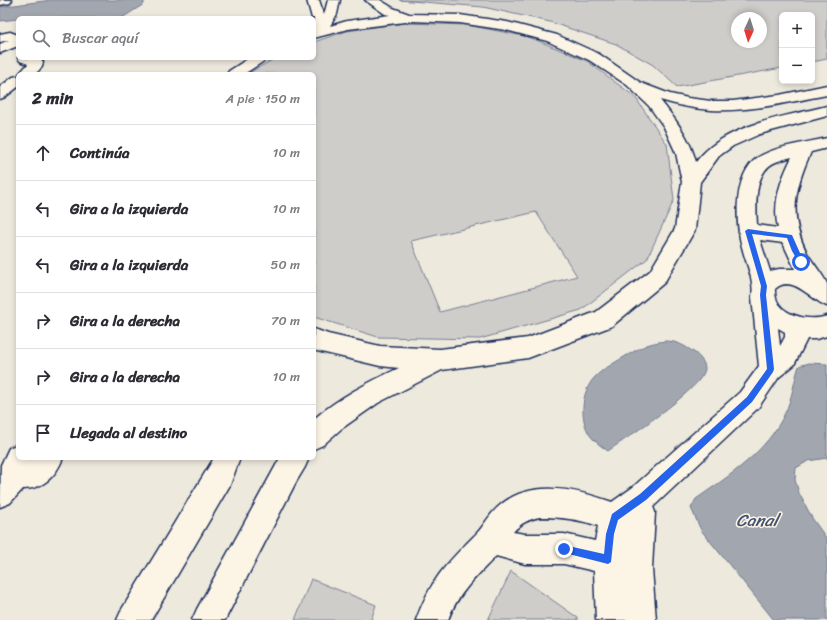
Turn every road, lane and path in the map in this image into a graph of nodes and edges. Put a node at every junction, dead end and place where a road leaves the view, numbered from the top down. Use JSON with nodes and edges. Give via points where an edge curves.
{"nodes":[{"id":1,"x":6,"y":0,"type":"edge"},
{"id":2,"x":313,"y":0,"type":"edge"},
{"id":3,"x":334,"y":0,"type":"edge"},
{"id":4,"x":371,"y":0,"type":"edge"},
{"id":5,"x":0,"y":1,"type":"edge"},
{"id":6,"x":315,"y":16,"type":"edge"},
{"id":7,"x":413,"y":17,"type":"junction"},
{"id":8,"x":317,"y":32,"type":"edge"},
{"id":9,"x":30,"y":60,"type":"edge"},
{"id":10,"x":256,"y":60,"type":"edge"},
{"id":11,"x":29,"y":72,"type":"edge"},
{"id":12,"x":237,"y":72,"type":"edge"},
{"id":13,"x":16,"y":82,"type":"edge"},
{"id":14,"x":632,"y":82,"type":"junction"},
{"id":15,"x":827,"y":90,"type":"edge"},
{"id":16,"x":0,"y":94,"type":"edge"},
{"id":17,"x":827,"y":111,"type":"edge"},
{"id":18,"x":827,"y":143,"type":"edge"},
{"id":19,"x":804,"y":150,"type":"junction"},
{"id":20,"x":691,"y":182,"type":"junction"},
{"id":21,"x":748,"y":231,"type":"junction"},
{"id":22,"x":790,"y":236,"type":"junction"},
{"id":23,"x":764,"y":291,"type":"junction"},
{"id":24,"x":823,"y":293,"type":"edge"},
{"id":25,"x":797,"y":327,"type":"junction"},
{"id":26,"x":825,"y":330,"type":"edge"},
{"id":27,"x":316,"y":340,"type":"edge"},
{"id":28,"x":440,"y":360,"type":"junction"},
{"id":29,"x":771,"y":369,"type":"junction"},
{"id":30,"x":316,"y":434,"type":"edge"},
{"id":31,"x":49,"y":460,"type":"edge"},
{"id":32,"x":227,"y":460,"type":"edge"},
{"id":33,"x":295,"y":460,"type":"edge"},
{"id":34,"x":12,"y":475,"type":"edge"},
{"id":35,"x":627,"y":521,"type":"junction"},
{"id":36,"x":492,"y":540,"type":"junction"},
{"id":37,"x":608,"y":559,"type":"junction"},
{"id":38,"x":637,"y":569,"type":"junction"},
{"id":39,"x":133,"y":620,"type":"edge"},
{"id":40,"x":208,"y":620,"type":"edge"},
{"id":41,"x":432,"y":620,"type":"edge"},
{"id":42,"x":612,"y":620,"type":"edge"},
{"id":43,"x":640,"y":620,"type":"edge"}],
"edges":[{"from":1,"to":5,"type":"street"},
{"from":2,"to":6,"type":"street"},
{"from":3,"to":8,"type":"street","via":[[332,11]]},
{"from":4,"to":7,"type":"street","via":[[389,11]]},
{"from":7,"to":8,"type":"street","via":[[347,25]]},
{"from":7,"to":14,"type":"street","via":[[499,24],[552,38],[594,57]]},
{"from":9,"to":11,"type":"street","via":[[36,62],[35,67]]},
{"from":10,"to":12,"type":"street"},
{"from":13,"to":16,"type":"street"},
{"from":14,"to":15,"type":"street","via":[[652,92],[683,102],[711,107],[762,103]]},
{"from":14,"to":20,"type":"street","via":[[654,103],[672,126],[685,153]]},
{"from":17,"to":20,"type":"street","via":[[738,137],[718,148],[707,158]]},
{"from":18,"to":19,"type":"street"},
{"from":19,"to":21,"type":"street","via":[[763,161],[754,173],[747,193]]},
{"from":19,"to":22,"type":"street","via":[[788,188],[785,208]]},
{"from":20,"to":28,"type":"street","via":[[685,230],[657,277],[604,319],[528,348]]},
{"from":21,"to":22,"type":"street"},
{"from":21,"to":23,"type":"street"},
{"from":22,"to":24,"type":"street","via":[[795,251]]},
{"from":23,"to":24,"type":"street","via":[[769,280],[787,277],[809,283]]},
{"from":23,"to":25,"type":"street","via":[[767,304],[774,313]]},
{"from":23,"to":29,"type":"street"},
{"from":25,"to":26,"type":"street"},
{"from":25,"to":29,"type":"street","via":[[796,338],[786,358]]},
{"from":27,"to":28,"type":"street","via":[[380,356]]},
{"from":28,"to":30,"type":"street","via":[[369,394]]},
{"from":29,"to":35,"type":"street","via":[[749,400],[643,497]]},
{"from":31,"to":34,"type":"street","via":[[33,475]]},
{"from":32,"to":39,"type":"street"},
{"from":33,"to":40,"type":"street"},
{"from":35,"to":36,"type":"street","via":[[580,506],[547,502],[520,508],[510,514],[502,522]]},
{"from":35,"to":37,"type":"street","via":[[610,534]]},
{"from":35,"to":38,"type":"street"},
{"from":36,"to":37,"type":"street","via":[[525,549],[564,549]]},
{"from":36,"to":41,"type":"street","via":[[455,574],[443,592]]},
{"from":37,"to":38,"type":"street"},
{"from":37,"to":42,"type":"street"},
{"from":38,"to":43,"type":"street"}]}
